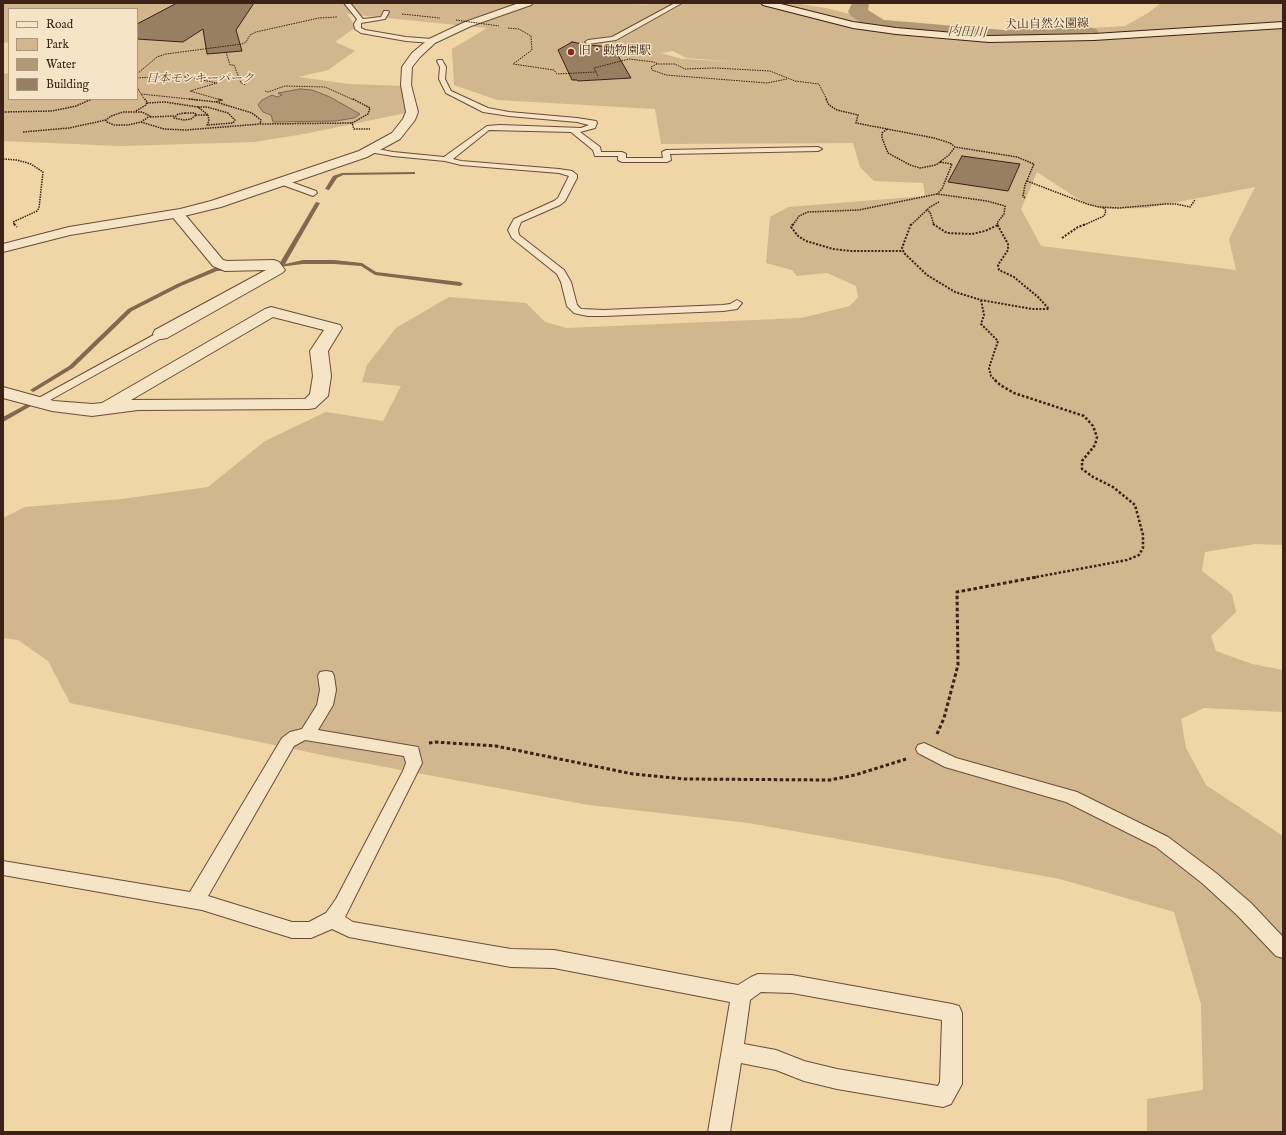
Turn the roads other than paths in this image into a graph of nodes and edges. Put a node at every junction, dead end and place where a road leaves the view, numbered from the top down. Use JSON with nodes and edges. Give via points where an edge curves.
{"nodes":[{"id":1,"x":347,"y":3,"type":"edge"},
{"id":2,"x":528,"y":3,"type":"edge"},
{"id":3,"x":679,"y":3,"type":"edge"},
{"id":4,"x":766,"y":3,"type":"edge"},
{"id":5,"x":386,"y":12,"type":"road end"},
{"id":6,"x":359,"y":19,"type":"junction"},
{"id":7,"x":1283,"y":25,"type":"edge"},
{"id":8,"x":432,"y":41,"type":"junction"},
{"id":9,"x":588,"y":42,"type":"dead end"},
{"id":10,"x":440,"y":62,"type":"dead end"},
{"id":11,"x":574,"y":131,"type":"junction"},
{"id":12,"x":818,"y":149,"type":"dead end"},
{"id":13,"x":368,"y":152,"type":"junction"},
{"id":14,"x":445,"y":159,"type":"junction"},
{"id":15,"x":283,"y":182,"type":"junction"},
{"id":16,"x":313,"y":193,"type":"dead end"},
{"id":17,"x":177,"y":214,"type":"junction"},
{"id":18,"x":3,"y":248,"type":"edge"},
{"id":19,"x":737,"y":303,"type":"dead end"},
{"id":20,"x":161,"y":334,"type":"joint"},
{"id":21,"x":3,"y":392,"type":"edge"},
{"id":22,"x":39,"y":402,"type":"junction"},
{"id":23,"x":107,"y":408,"type":"junction"},
{"id":24,"x":326,"y":676,"type":"dead end"},
{"id":25,"x":307,"y":734,"type":"junction"},
{"id":26,"x":924,"y":749,"type":"road end"},
{"id":27,"x":3,"y":868,"type":"edge"},
{"id":28,"x":195,"y":901,"type":"junction"},
{"id":29,"x":333,"y":919,"type":"junction"},
{"id":30,"x":1283,"y":950,"type":"edge"},
{"id":31,"x":741,"y":995,"type":"junction"},
{"id":32,"x":732,"y":1052,"type":"junction"},
{"id":33,"x":719,"y":1132,"type":"edge"}],
"edges":[{"from":1,"to":6,"type":"lane"},
{"from":2,"to":8,"type":"street","via":[[468,24]]},
{"from":3,"to":9,"type":"lane","via":[[614,39]]},
{"from":4,"to":7,"type":"street","name":"犬山自然公園線","via":[[860,26],[989,39],[1094,37]]},
{"from":5,"to":6,"type":"lane","via":[[382,18]]},
{"from":6,"to":8,"type":"lane","via":[[358,29],[363,32]]},
{"from":8,"to":13,"type":"street","via":[[407,67],[406,84],[412,112],[409,120],[396,136]]},
{"from":10,"to":11,"type":"lane","via":[[443,67],[442,80],[451,95],[498,113],[593,123],[588,128]]},
{"from":11,"to":12,"type":"lane","via":[[594,147],[598,154]]},
{"from":11,"to":14,"type":"lane","via":[[487,128]]},
{"from":13,"to":14,"type":"lane"},
{"from":13,"to":15,"type":"street"},
{"from":14,"to":19,"type":"lane","via":[[461,163],[558,171],[573,175],[562,199],[517,221],[513,230],[515,236],[561,272],[572,306],[578,311],[604,313],[724,308],[733,307]]},
{"from":15,"to":16,"type":"lane"},
{"from":15,"to":17,"type":"street"},
{"from":17,"to":18,"type":"street","via":[[69,231]]},
{"from":17,"to":20,"type":"street","via":[[218,263],[225,266],[274,265],[278,270]]},
{"from":20,"to":22,"type":"lane"},
{"from":21,"to":22,"type":"street"},
{"from":22,"to":23,"type":"street","via":[[67,408]]},
{"from":23,"to":23,"type":"street","via":[[271,312],[334,328],[319,351],[322,376],[319,396],[309,404],[138,405]]},
{"from":24,"to":25,"type":"lane","via":[[328,690],[325,705]]},
{"from":25,"to":28,"type":"lane","via":[[296,736],[288,742]]},
{"from":25,"to":29,"type":"lane","via":[[412,751],[414,763],[343,905]]},
{"from":26,"to":30,"type":"lane","via":[[951,763],[1071,797],[1162,842],[1244,908]]},
{"from":27,"to":28,"type":"lane"},
{"from":28,"to":29,"type":"lane","via":[[292,930],[311,930]]},
{"from":29,"to":31,"type":"lane","via":[[349,929],[512,958],[554,959]]},
{"from":31,"to":32,"type":"lane"},
{"from":31,"to":32,"type":"lane","via":[[758,983],[792,984],[952,1013],[951,1084],[943,1097],[837,1079],[804,1071],[776,1060]]},
{"from":32,"to":33,"type":"lane"}]}
